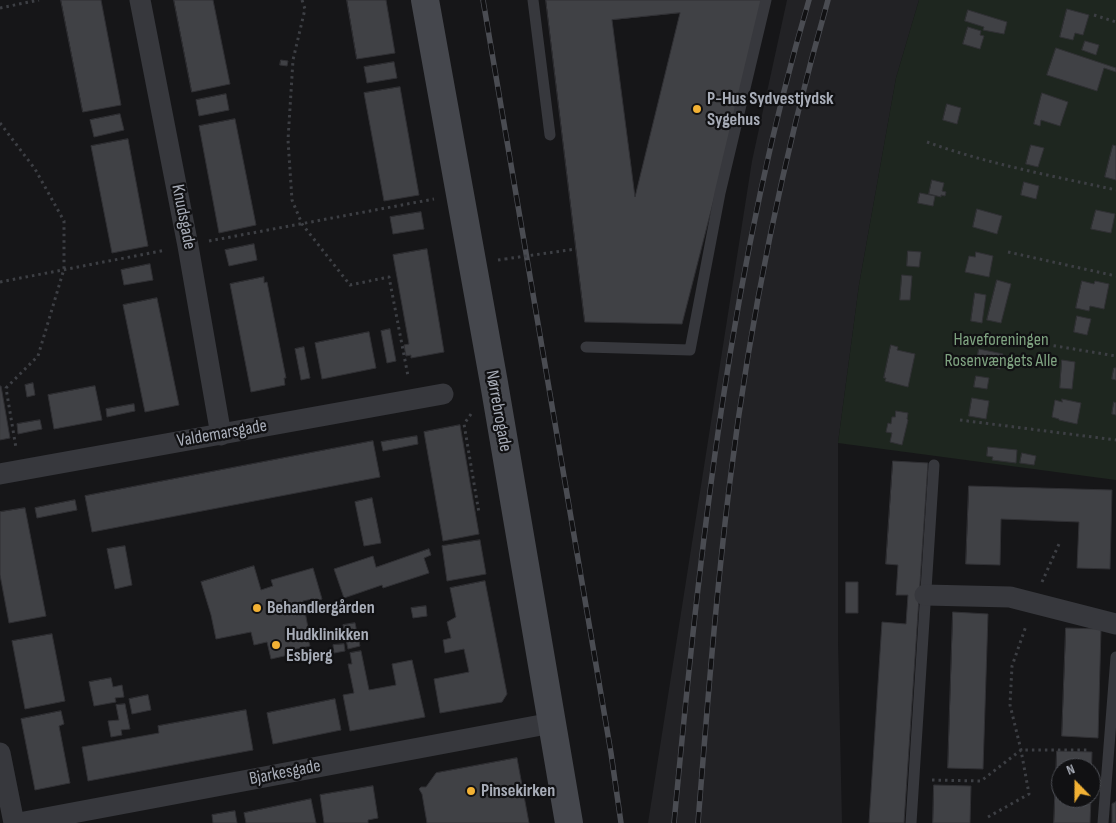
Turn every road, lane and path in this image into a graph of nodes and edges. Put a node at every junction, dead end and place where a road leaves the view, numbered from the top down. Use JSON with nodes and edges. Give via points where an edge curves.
{"nodes":[{"id":1,"x":39,"y":0,"type":"edge"},
{"id":2,"x":140,"y":0,"type":"edge"},
{"id":3,"x":302,"y":0,"type":"edge"},
{"id":4,"x":425,"y":0,"type":"edge"},
{"id":5,"x":533,"y":0,"type":"edge"},
{"id":6,"x":766,"y":0,"type":"edge"},
{"id":7,"x":0,"y":8,"type":"edge"},
{"id":8,"x":1094,"y":15,"type":"dead end"},
{"id":9,"x":1116,"y":22,"type":"edge"},
{"id":10,"x":0,"y":123,"type":"edge"},
{"id":11,"x":550,"y":135,"type":"dead end"},
{"id":12,"x":927,"y":142,"type":"dead end"},
{"id":13,"x":1116,"y":190,"type":"edge"},
{"id":14,"x":460,"y":194,"type":"junction"},
{"id":15,"x":302,"y":224,"type":"junction"},
{"id":16,"x":188,"y":246,"type":"junction"},
{"id":17,"x":576,"y":249,"type":"dead end"},
{"id":18,"x":1008,"y":252,"type":"dead end"},
{"id":19,"x":505,"y":259,"type":"dead end"},
{"id":20,"x":64,"y":270,"type":"junction"},
{"id":21,"x":1116,"y":276,"type":"edge"},
{"id":22,"x":0,"y":282,"type":"edge"},
{"id":23,"x":983,"y":334,"type":"dead end"},
{"id":24,"x":586,"y":347,"type":"dead end"},
{"id":25,"x":1116,"y":356,"type":"edge"},
{"id":26,"x":494,"y":383,"type":"junction"},
{"id":27,"x":443,"y":394,"type":"dead end"},
{"id":28,"x":413,"y":399,"type":"junction"},
{"id":29,"x":960,"y":420,"type":"dead end"},
{"id":30,"x":221,"y":435,"type":"junction"},
{"id":31,"x":1116,"y":440,"type":"edge"},
{"id":32,"x":934,"y":465,"type":"dead end"},
{"id":33,"x":10,"y":472,"type":"edge"},
{"id":34,"x":480,"y":514,"type":"dead end"},
{"id":35,"x":1059,"y":544,"type":"dead end"},
{"id":36,"x":925,"y":596,"type":"junction"},
{"id":37,"x":1034,"y":603,"type":"junction"},
{"id":38,"x":1116,"y":624,"type":"edge"},
{"id":39,"x":1116,"y":657,"type":"edge"},
{"id":40,"x":552,"y":723,"type":"junction"},
{"id":41,"x":1021,"y":750,"type":"junction"},
{"id":42,"x":1109,"y":750,"type":"junction"},
{"id":43,"x":0,"y":753,"type":"edge"},
{"id":44,"x":914,"y":779,"type":"junction"},
{"id":45,"x":988,"y":817,"type":"dead end"},
{"id":46,"x":14,"y":823,"type":"edge"},
{"id":47,"x":19,"y":823,"type":"edge"},
{"id":48,"x":568,"y":823,"type":"edge"},
{"id":49,"x":911,"y":823,"type":"edge"},
{"id":50,"x":1103,"y":823,"type":"edge"}],
"edges":[{"from":1,"to":7,"type":"path"},
{"from":2,"to":16,"type":"street","name":"Knudsgade"},
{"from":3,"to":15,"type":"path","via":[[305,9],[293,60],[288,140],[292,200]]},
{"from":4,"to":14,"type":"street","name":"Nørrebrogade"},
{"from":5,"to":11,"type":"lane"},
{"from":6,"to":24,"type":"lane","via":[[720,193],[690,350]]},
{"from":8,"to":9,"type":"path"},
{"from":10,"to":20,"type":"path","via":[[35,169],[64,221]]},
{"from":12,"to":13,"type":"path","via":[[1023,170]]},
{"from":14,"to":15,"type":"path"},
{"from":14,"to":26,"type":"street","name":"Nørrebrogade"},
{"from":15,"to":16,"type":"path"},
{"from":15,"to":28,"type":"path","via":[[350,285],[389,277]]},
{"from":16,"to":20,"type":"path"},
{"from":16,"to":30,"type":"street","name":"Knudsgade"},
{"from":17,"to":19,"type":"path","bridge":true},
{"from":18,"to":21,"type":"path"},
{"from":20,"to":22,"type":"path"},
{"from":20,"to":33,"type":"path","via":[[38,356],[6,388]]},
{"from":23,"to":25,"type":"path"},
{"from":26,"to":34,"type":"path","via":[[464,424]]},
{"from":26,"to":40,"type":"street","name":"Nørrebrogade"},
{"from":27,"to":28,"type":"street","name":"Valdemarsgade"},
{"from":28,"to":30,"type":"street","name":"Valdemarsgade"},
{"from":29,"to":31,"type":"path"},
{"from":30,"to":33,"type":"street","name":"Valdemarsgade"},
{"from":32,"to":36,"type":"lane"},
{"from":35,"to":37,"type":"path"},
{"from":36,"to":37,"type":"street","via":[[1010,597]]},
{"from":36,"to":44,"type":"lane"},
{"from":37,"to":38,"type":"street"},
{"from":37,"to":41,"type":"path","via":[[1012,666],[1010,704]]},
{"from":39,"to":42,"type":"lane"},
{"from":40,"to":47,"type":"street","name":"Bjarkesgade"},
{"from":40,"to":48,"type":"street","name":"Nørrebrogade"},
{"from":41,"to":42,"type":"path"},
{"from":41,"to":44,"type":"path","via":[[981,781]]},
{"from":41,"to":45,"type":"path","via":[[1029,794]]},
{"from":42,"to":50,"type":"lane"},
{"from":43,"to":46,"type":"street"},
{"from":44,"to":49,"type":"lane"}]}
